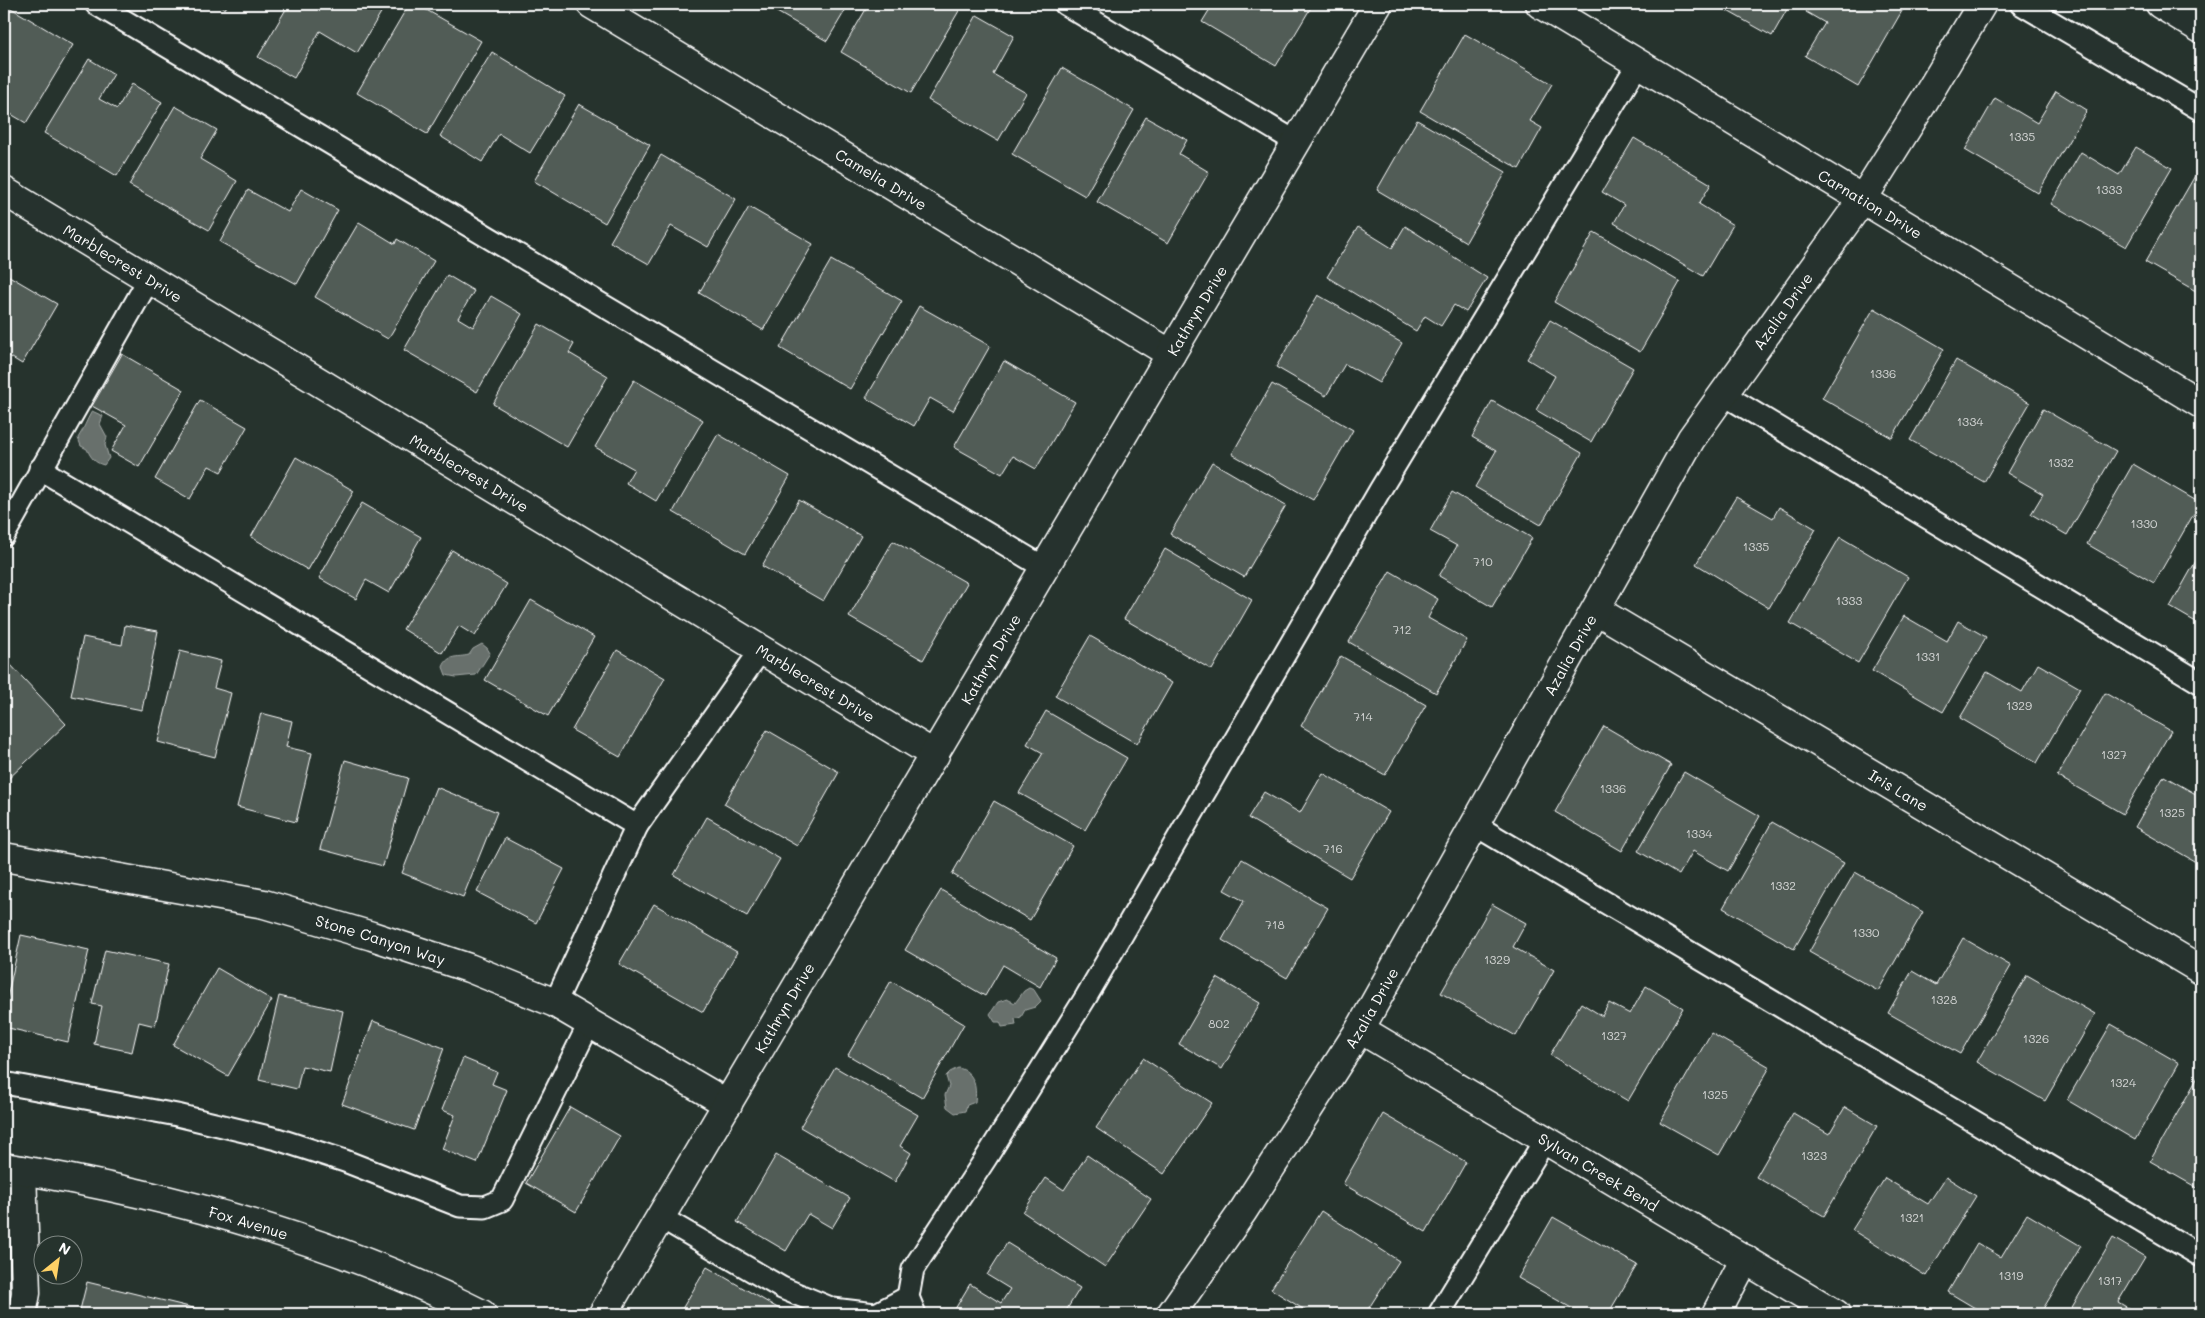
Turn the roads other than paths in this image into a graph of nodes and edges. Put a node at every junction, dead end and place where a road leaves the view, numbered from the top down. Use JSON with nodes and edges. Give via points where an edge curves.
{"nodes":[{"id":1,"x":96,"y":4,"type":"edge"},
{"id":2,"x":591,"y":4,"type":"edge"},
{"id":3,"x":1065,"y":4,"type":"edge"},
{"id":4,"x":1378,"y":4,"type":"edge"},
{"id":5,"x":1540,"y":4,"type":"edge"},
{"id":6,"x":1982,"y":4,"type":"edge"},
{"id":7,"x":2021,"y":4,"type":"edge"},
{"id":8,"x":2160,"y":4,"type":"edge"},
{"id":9,"x":2201,"y":29,"type":"edge"},
{"id":10,"x":1638,"y":64,"type":"junction"},
{"id":11,"x":2201,"y":110,"type":"edge"},
{"id":12,"x":1296,"y":142,"type":"junction"},
{"id":13,"x":4,"y":192,"type":"edge"},
{"id":14,"x":1862,"y":200,"type":"junction"},
{"id":15,"x":149,"y":279,"type":"junction"},
{"id":16,"x":1171,"y":354,"type":"junction"},
{"id":17,"x":1723,"y":394,"type":"junction"},
{"id":18,"x":2201,"y":404,"type":"edge"},
{"id":19,"x":40,"y":469,"type":"junction"},
{"id":20,"x":4,"y":535,"type":"edge"},
{"id":21,"x":1045,"y":568,"type":"junction"},
{"id":22,"x":1596,"y":610,"type":"junction"},
{"id":23,"x":762,"y":650,"type":"junction"},
{"id":24,"x":2201,"y":683,"type":"edge"},
{"id":25,"x":935,"y":755,"type":"junction"},
{"id":26,"x":1475,"y":825,"type":"junction"},
{"id":27,"x":637,"y":826,"type":"junction"},
{"id":28,"x":4,"y":857,"type":"edge"},
{"id":29,"x":2201,"y":970,"type":"edge"},
{"id":30,"x":555,"y":1003,"type":"junction"},
{"id":31,"x":590,"y":1022,"type":"junction"},
{"id":32,"x":1360,"y":1029,"type":"junction"},
{"id":33,"x":4,"y":1083,"type":"edge"},
{"id":34,"x":728,"y":1104,"type":"junction"},
{"id":35,"x":1545,"y":1140,"type":"junction"},
{"id":36,"x":13,"y":1169,"type":"edge"},
{"id":37,"x":660,"y":1217,"type":"junction"},
{"id":38,"x":2201,"y":1256,"type":"edge"},
{"id":39,"x":1745,"y":1259,"type":"junction"},
{"id":40,"x":912,"y":1306,"type":"edge"},
{"id":41,"x":22,"y":1314,"type":"edge"},
{"id":42,"x":482,"y":1314,"type":"edge"},
{"id":43,"x":603,"y":1314,"type":"edge"},
{"id":44,"x":876,"y":1314,"type":"edge"},
{"id":45,"x":1171,"y":1314,"type":"edge"},
{"id":46,"x":1439,"y":1314,"type":"edge"},
{"id":47,"x":1716,"y":1314,"type":"edge"},
{"id":48,"x":1836,"y":1314,"type":"edge"}],
"edges":[{"from":1,"to":21,"type":"lane"},
{"from":2,"to":16,"type":"street","name":"Camelia Drive"},
{"from":3,"to":12,"type":"lane"},
{"from":4,"to":12,"type":"street","name":"Kathryn Drive"},
{"from":5,"to":10,"type":"street","name":"Carnation Drive"},
{"from":6,"to":14,"type":"street","name":"Azalia Drive"},
{"from":7,"to":11,"type":"lane"},
{"from":8,"to":9,"type":"street"},
{"from":10,"to":14,"type":"street","name":"Carnation Drive"},
{"from":10,"to":40,"type":"lane","via":[[1380,490],[1086,997],[913,1269]]},
{"from":12,"to":16,"type":"street","name":"Kathryn Drive"},
{"from":13,"to":15,"type":"street","name":"Marblecrest Drive"},
{"from":14,"to":17,"type":"street","name":"Azalia Drive"},
{"from":14,"to":18,"type":"street","name":"Carnation Drive"},
{"from":15,"to":19,"type":"lane"},
{"from":15,"to":23,"type":"street","name":"Marblecrest Drive"},
{"from":16,"to":21,"type":"street","name":"Kathryn Drive"},
{"from":17,"to":22,"type":"street","name":"Azalia Drive","via":[[1691,439]]},
{"from":17,"to":24,"type":"lane"},
{"from":19,"to":20,"type":"lane"},
{"from":19,"to":27,"type":"lane"},
{"from":21,"to":25,"type":"street","name":"Kathryn Drive"},
{"from":22,"to":26,"type":"street","name":"Azalia Drive"},
{"from":22,"to":29,"type":"street","name":"Iris Lane"},
{"from":23,"to":25,"type":"street","name":"Marblecrest Drive"},
{"from":23,"to":27,"type":"lane"},
{"from":25,"to":34,"type":"street","name":"Kathryn Drive"},
{"from":26,"to":32,"type":"street","name":"Azalia Drive"},
{"from":26,"to":38,"type":"lane"},
{"from":27,"to":30,"type":"lane"},
{"from":28,"to":30,"type":"street","name":"Stone Canyon Way","via":[[264,904],[460,965]]},
{"from":30,"to":31,"type":"street","name":"Stone Canyon Way"},
{"from":31,"to":33,"type":"lane","via":[[502,1200],[485,1207],[460,1206],[345,1161],[276,1139],[177,1115]]},
{"from":31,"to":34,"type":"street","name":"Stone Canyon Way"},
{"from":32,"to":35,"type":"street","name":"Sylvan Creek Bend"},
{"from":32,"to":45,"type":"street","name":"Azalia Drive","via":[[1243,1211]]},
{"from":34,"to":37,"type":"street","name":"Kathryn Drive"},
{"from":35,"to":39,"type":"street","name":"Sylvan Creek Bend"},
{"from":35,"to":46,"type":"lane"},
{"from":36,"to":41,"type":"street","via":[[26,1293]]},
{"from":36,"to":42,"type":"street","name":"Fox Avenue","via":[[148,1195],[262,1225],[365,1260]]},
{"from":37,"to":43,"type":"street","name":"Kathryn Drive"},
{"from":37,"to":44,"type":"lane","via":[[782,1288],[833,1310]]},
{"from":39,"to":47,"type":"street"},
{"from":39,"to":48,"type":"street","name":"Sylvan Creek Bend"},
{"from":40,"to":44,"type":"lane"}]}
